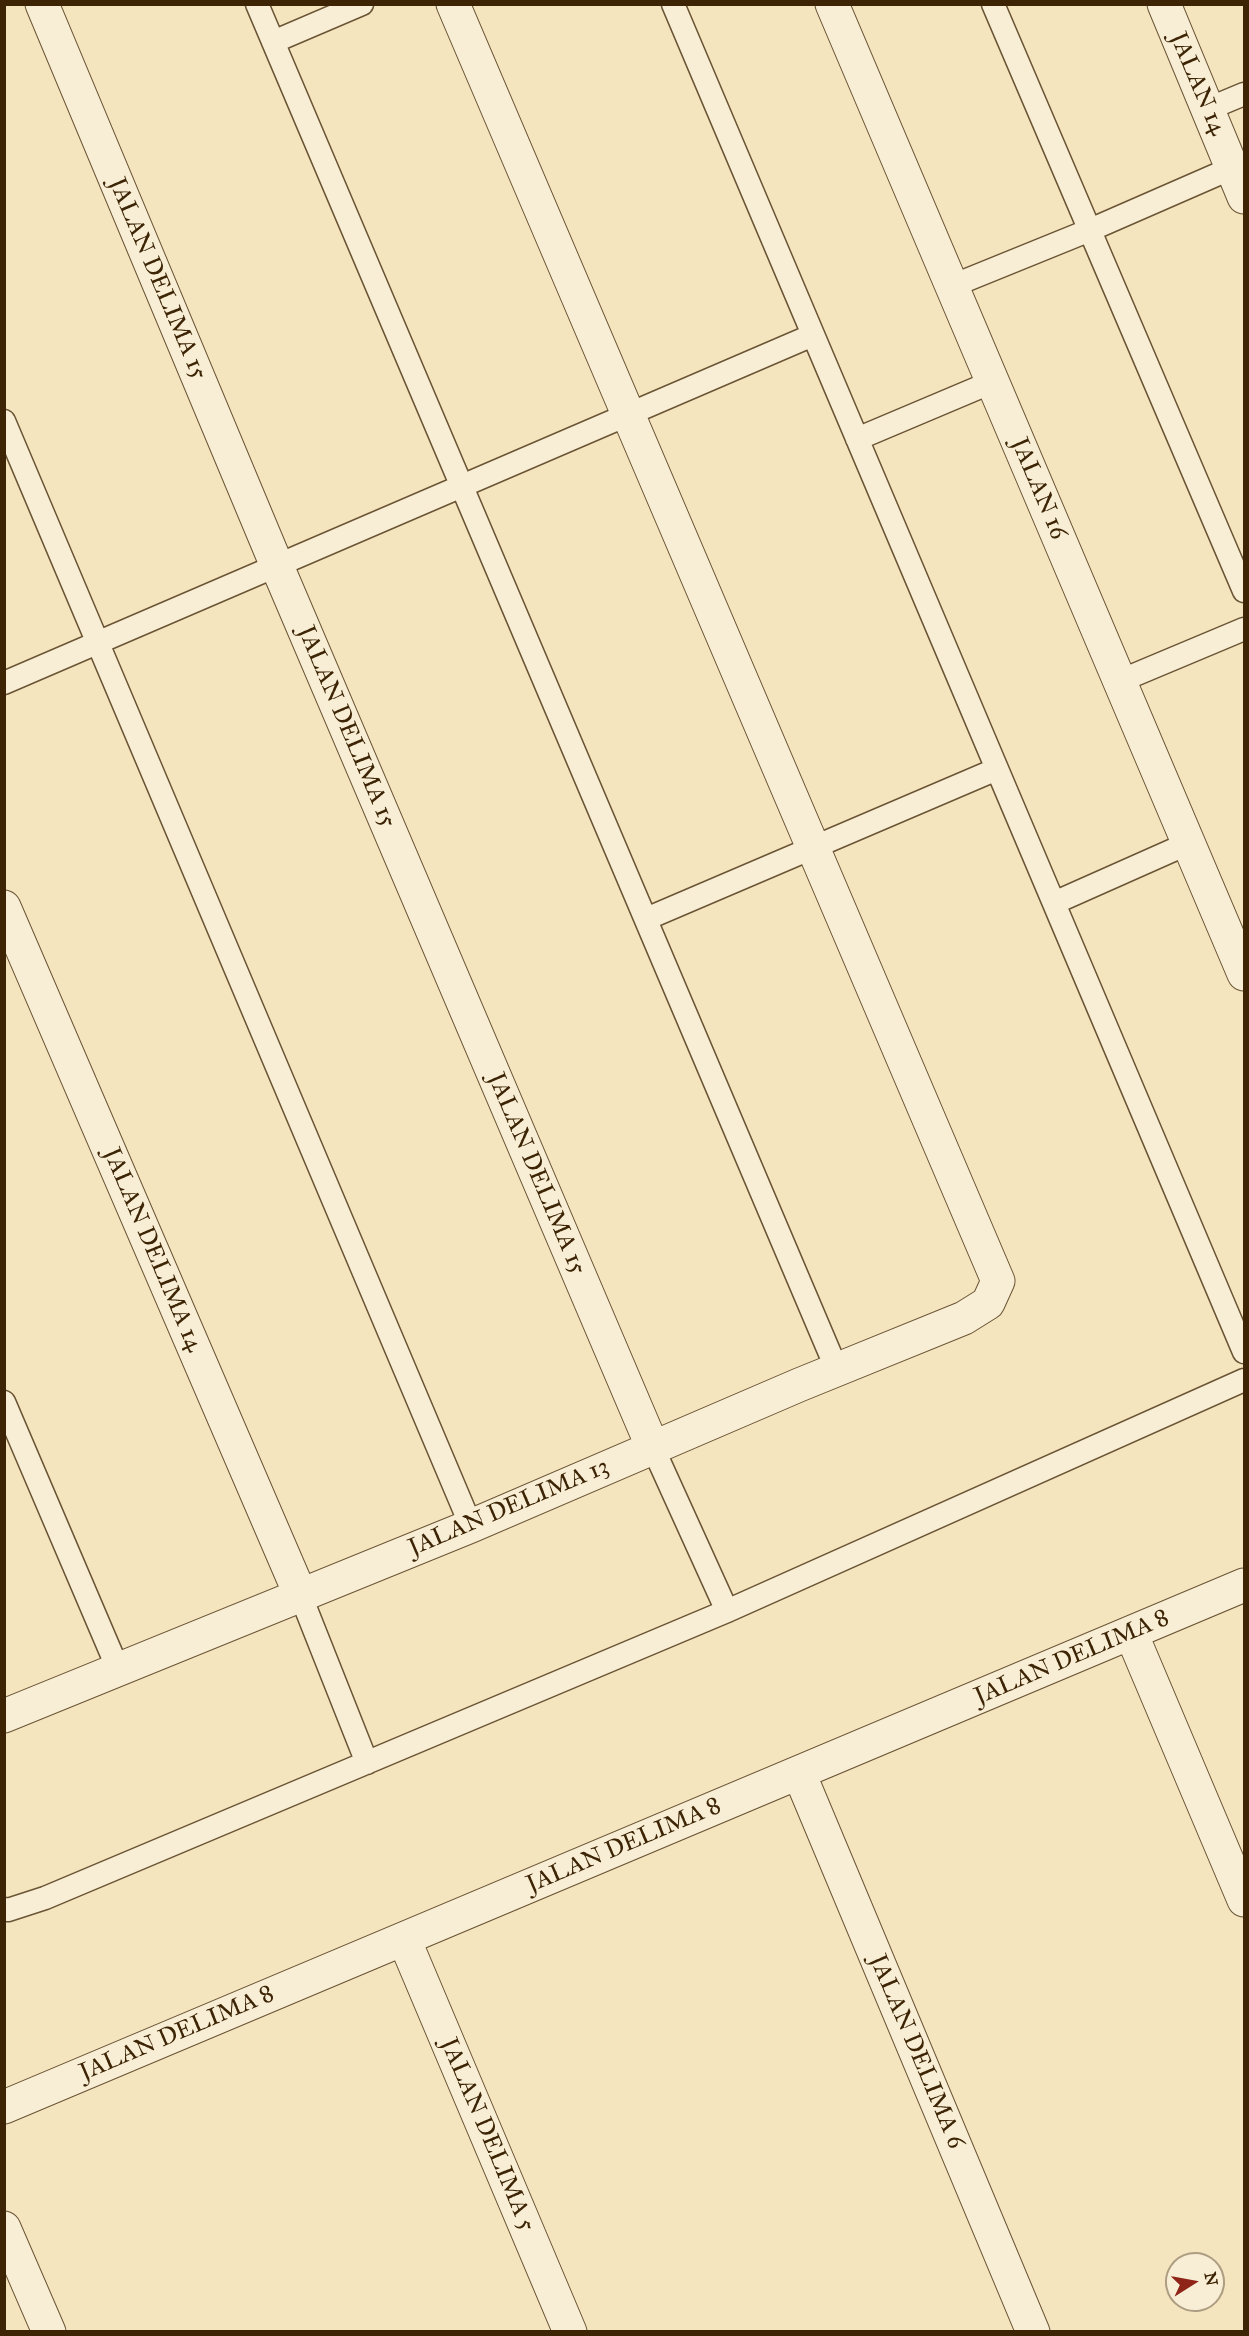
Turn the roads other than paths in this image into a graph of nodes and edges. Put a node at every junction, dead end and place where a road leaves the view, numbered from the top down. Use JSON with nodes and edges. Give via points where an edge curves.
{"nodes":[{"id":1,"x":42,"y":4,"type":"edge"},
{"id":2,"x":257,"y":4,"type":"edge"},
{"id":3,"x":362,"y":4,"type":"edge"},
{"id":4,"x":453,"y":4,"type":"edge"},
{"id":5,"x":673,"y":4,"type":"edge"},
{"id":6,"x":832,"y":4,"type":"edge"},
{"id":7,"x":993,"y":4,"type":"edge"},
{"id":8,"x":1164,"y":4,"type":"edge"},
{"id":9,"x":273,"y":42,"type":"junction"},
{"id":10,"x":1245,"y":94,"type":"edge"},
{"id":11,"x":1208,"y":109,"type":"junction"},
{"id":12,"x":1238,"y":183,"type":"edge"},
{"id":13,"x":1090,"y":230,"type":"junction"},
{"id":14,"x":952,"y":286,"type":"junction"},
{"id":15,"x":813,"y":335,"type":"junction"},
{"id":16,"x":992,"y":382,"type":"junction"},
{"id":17,"x":628,"y":414,"type":"junction"},
{"id":18,"x":4,"y":421,"type":"edge"},
{"id":19,"x":857,"y":439,"type":"junction"},
{"id":20,"x":462,"y":486,"type":"junction"},
{"id":21,"x":277,"y":566,"type":"junction"},
{"id":22,"x":1245,"y":591,"type":"edge"},
{"id":23,"x":1245,"y":629,"type":"edge"},
{"id":24,"x":98,"y":643,"type":"junction"},
{"id":25,"x":1120,"y":681,"type":"junction"},
{"id":26,"x":4,"y":683,"type":"edge"},
{"id":27,"x":997,"y":769,"type":"junction"},
{"id":28,"x":1189,"y":843,"type":"junction"},
{"id":29,"x":813,"y":847,"type":"junction"},
{"id":30,"x":1054,"y":903,"type":"junction"},
{"id":31,"x":4,"y":907,"type":"edge"},
{"id":32,"x":646,"y":919,"type":"junction"},
{"id":33,"x":1245,"y":974,"type":"edge"},
{"id":34,"x":1245,"y":1352,"type":"edge"},
{"id":35,"x":837,"y":1370,"type":"junction"},
{"id":36,"x":1245,"y":1380,"type":"edge"},
{"id":37,"x":4,"y":1402,"type":"edge"},
{"id":38,"x":654,"y":1448,"type":"junction"},
{"id":39,"x":471,"y":1526,"type":"junction"},
{"id":40,"x":1245,"y":1585,"type":"edge"},
{"id":41,"x":300,"y":1594,"type":"junction"},
{"id":42,"x":726,"y":1611,"type":"junction"},
{"id":43,"x":1131,"y":1633,"type":"junction"},
{"id":44,"x":118,"y":1669,"type":"junction"},
{"id":45,"x":4,"y":1716,"type":"edge"},
{"id":46,"x":367,"y":1763,"type":"junction"},
{"id":47,"x":799,"y":1773,"type":"junction"},
{"id":48,"x":1245,"y":1900,"type":"edge"},
{"id":49,"x":4,"y":1909,"type":"edge"},
{"id":50,"x":404,"y":1939,"type":"junction"},
{"id":51,"x":4,"y":2107,"type":"edge"},
{"id":52,"x":4,"y":2228,"type":"edge"},
{"id":53,"x":49,"y":2331,"type":"edge"},
{"id":54,"x":570,"y":2331,"type":"edge"},
{"id":55,"x":1033,"y":2331,"type":"edge"}],
"edges":[{"from":1,"to":21,"type":"street","name":"JALAN DELIMA 15"},
{"from":2,"to":9,"type":"lane"},
{"from":3,"to":9,"type":"lane"},
{"from":4,"to":17,"type":"street"},
{"from":5,"to":15,"type":"lane"},
{"from":6,"to":14,"type":"street","name":"JALAN 16"},
{"from":7,"to":13,"type":"lane"},
{"from":8,"to":11,"type":"street","name":"JALAN 14"},
{"from":9,"to":20,"type":"lane"},
{"from":10,"to":11,"type":"lane"},
{"from":11,"to":12,"type":"street","name":"JALAN 14"},
{"from":12,"to":13,"type":"lane"},
{"from":13,"to":14,"type":"lane"},
{"from":13,"to":22,"type":"lane"},
{"from":14,"to":16,"type":"street","name":"JALAN 16"},
{"from":15,"to":17,"type":"lane"},
{"from":15,"to":19,"type":"lane"},
{"from":16,"to":19,"type":"lane"},
{"from":16,"to":25,"type":"street","name":"JALAN 16"},
{"from":17,"to":20,"type":"lane"},
{"from":17,"to":29,"type":"street"},
{"from":18,"to":24,"type":"lane"},
{"from":19,"to":27,"type":"lane"},
{"from":20,"to":21,"type":"lane"},
{"from":20,"to":32,"type":"lane"},
{"from":21,"to":24,"type":"lane"},
{"from":21,"to":38,"type":"street","name":"JALAN DELIMA 15"},
{"from":23,"to":25,"type":"lane"},
{"from":24,"to":26,"type":"lane"},
{"from":24,"to":39,"type":"lane"},
{"from":25,"to":28,"type":"street","name":"JALAN 16"},
{"from":27,"to":29,"type":"lane"},
{"from":27,"to":30,"type":"lane"},
{"from":28,"to":30,"type":"lane"},
{"from":28,"to":33,"type":"street","name":"JALAN 16"},
{"from":29,"to":32,"type":"lane"},
{"from":29,"to":35,"type":"street","name":"JALAN DELIMA 13","via":[[998,1281],[988,1303],[964,1318]]},
{"from":30,"to":34,"type":"lane"},
{"from":31,"to":41,"type":"street","name":"JALAN DELIMA 14"},
{"from":32,"to":35,"type":"lane"},
{"from":35,"to":38,"type":"street","name":"JALAN DELIMA 13"},
{"from":36,"to":42,"type":"lane"},
{"from":37,"to":44,"type":"lane"},
{"from":38,"to":39,"type":"street","name":"JALAN DELIMA 13"},
{"from":38,"to":42,"type":"lane"},
{"from":39,"to":41,"type":"street","name":"JALAN DELIMA 13"},
{"from":40,"to":43,"type":"street","name":"JALAN DELIMA 8"},
{"from":41,"to":44,"type":"street","name":"JALAN DELIMA 13"},
{"from":41,"to":46,"type":"lane"},
{"from":42,"to":46,"type":"lane"},
{"from":43,"to":47,"type":"street","name":"JALAN DELIMA 8"},
{"from":43,"to":48,"type":"street"},
{"from":44,"to":45,"type":"street","name":"JALAN DELIMA 13"},
{"from":46,"to":49,"type":"lane","via":[[45,1898]]},
{"from":47,"to":50,"type":"street","name":"JALAN DELIMA 8"},
{"from":47,"to":55,"type":"street","name":"JALAN DELIMA 6"},
{"from":50,"to":51,"type":"street","name":"JALAN DELIMA 8"},
{"from":50,"to":54,"type":"street","name":"JALAN DELIMA 5"},
{"from":52,"to":53,"type":"street"}]}
